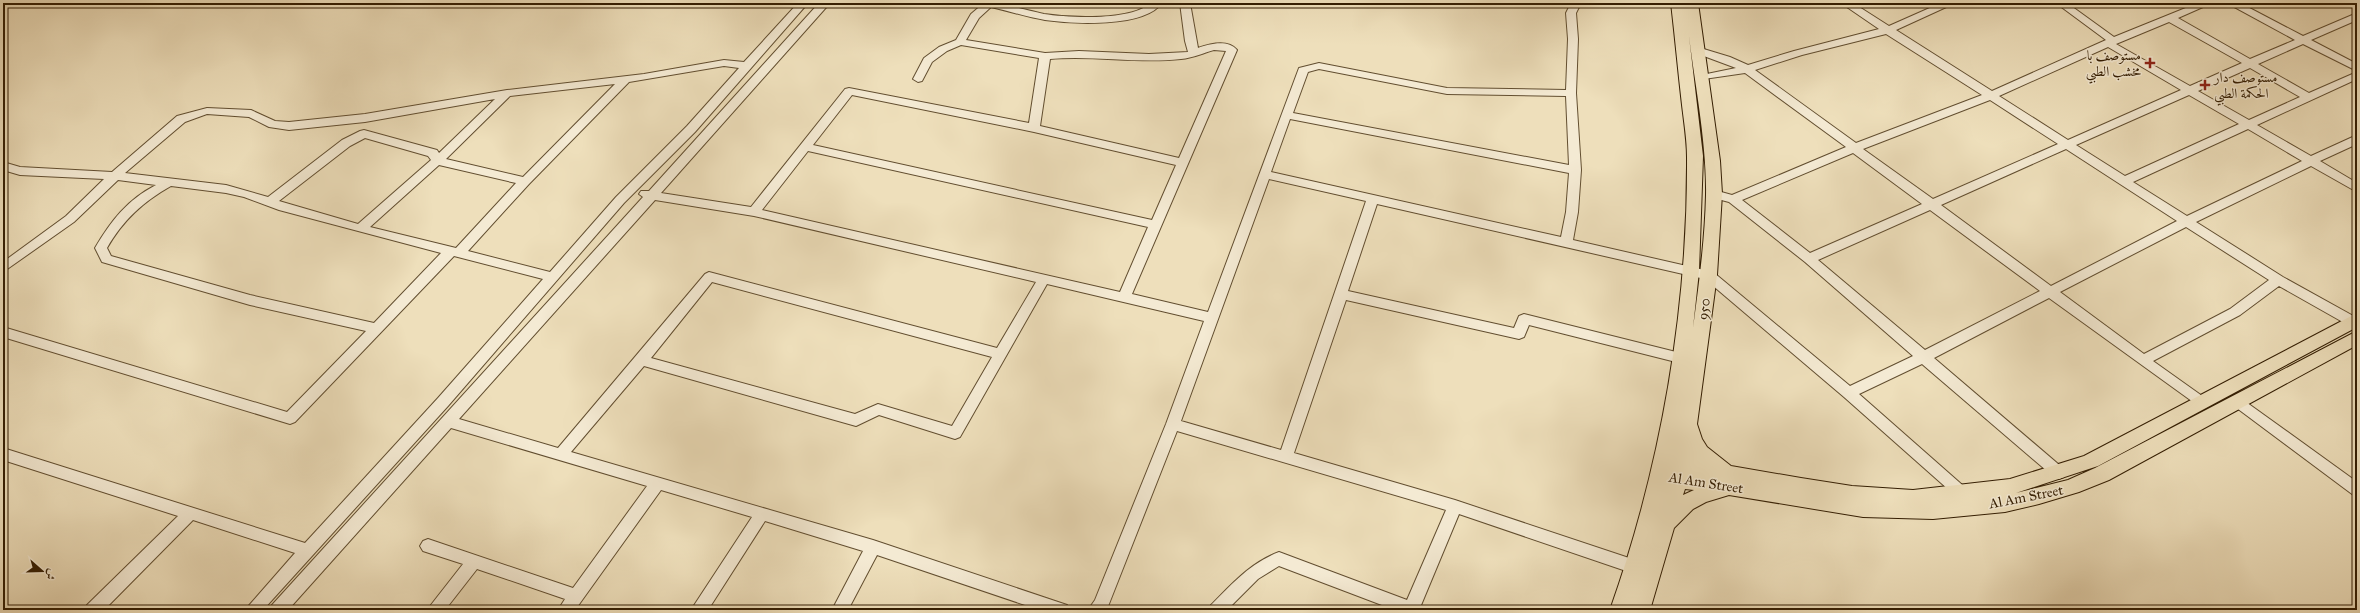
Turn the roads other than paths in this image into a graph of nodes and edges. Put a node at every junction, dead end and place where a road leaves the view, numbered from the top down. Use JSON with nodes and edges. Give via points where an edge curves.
{"nodes":[{"id":1,"x":803,"y":3,"type":"edge"},
{"id":2,"x":825,"y":3,"type":"edge"},
{"id":3,"x":1157,"y":3,"type":"edge"},
{"id":4,"x":1186,"y":3,"type":"edge"},
{"id":5,"x":1576,"y":3,"type":"edge"},
{"id":6,"x":1678,"y":3,"type":"edge"},
{"id":7,"x":1691,"y":3,"type":"edge"},
{"id":8,"x":1846,"y":3,"type":"edge"},
{"id":9,"x":1950,"y":3,"type":"edge"},
{"id":10,"x":2061,"y":3,"type":"edge"},
{"id":11,"x":2207,"y":3,"type":"edge"},
{"id":12,"x":2232,"y":3,"type":"edge"},
{"id":13,"x":2357,"y":16,"type":"edge"},
{"id":14,"x":2170,"y":18,"type":"junction"},
{"id":15,"x":1888,"y":30,"type":"junction"},
{"id":16,"x":776,"y":33,"type":"junction"},
{"id":17,"x":794,"y":37,"type":"junction"},
{"id":18,"x":2303,"y":40,"type":"junction"},
{"id":19,"x":960,"y":42,"type":"junction"},
{"id":20,"x":2111,"y":42,"type":"junction"},
{"id":21,"x":1697,"y":50,"type":"junction"},
{"id":22,"x":1194,"y":53,"type":"junction"},
{"id":23,"x":1045,"y":56,"type":"junction"},
{"id":24,"x":2250,"y":63,"type":"junction"},
{"id":25,"x":747,"y":66,"type":"junction"},
{"id":26,"x":2357,"y":68,"type":"edge"},
{"id":27,"x":1746,"y":69,"type":"junction"},
{"id":28,"x":2357,"y":75,"type":"edge"},
{"id":29,"x":1694,"y":77,"type":"junction"},
{"id":30,"x":918,"y":79,"type":"dead end"},
{"id":31,"x":625,"y":80,"type":"junction"},
{"id":32,"x":2187,"y":90,"type":"junction"},
{"id":33,"x":507,"y":93,"type":"junction"},
{"id":34,"x":1571,"y":93,"type":"junction"},
{"id":35,"x":1992,"y":96,"type":"junction"},
{"id":36,"x":2309,"y":97,"type":"junction"},
{"id":37,"x":1286,"y":115,"type":"junction"},
{"id":38,"x":2248,"y":126,"type":"junction"},
{"id":39,"x":1034,"y":128,"type":"junction"},
{"id":40,"x":690,"y":129,"type":"junction"},
{"id":41,"x":708,"y":133,"type":"junction"},
{"id":42,"x":2357,"y":139,"type":"edge"},
{"id":43,"x":2066,"y":144,"type":"junction"},
{"id":44,"x":806,"y":147,"type":"junction"},
{"id":45,"x":1854,"y":148,"type":"junction"},
{"id":46,"x":437,"y":161,"type":"junction"},
{"id":47,"x":2312,"y":161,"type":"junction"},
{"id":48,"x":1183,"y":163,"type":"junction"},
{"id":49,"x":3,"y":166,"type":"edge"},
{"id":50,"x":1575,"y":170,"type":"junction"},
{"id":51,"x":1264,"y":174,"type":"junction"},
{"id":52,"x":115,"y":176,"type":"junction"},
{"id":53,"x":525,"y":181,"type":"junction"},
{"id":54,"x":2125,"y":181,"type":"junction"},
{"id":55,"x":168,"y":183,"type":"junction"},
{"id":56,"x":2357,"y":188,"type":"edge"},
{"id":57,"x":629,"y":192,"type":"junction"},
{"id":58,"x":1714,"y":194,"type":"junction"},
{"id":59,"x":652,"y":195,"type":"junction"},
{"id":60,"x":1373,"y":199,"type":"junction"},
{"id":61,"x":1733,"y":199,"type":"junction"},
{"id":62,"x":270,"y":202,"type":"junction"},
{"id":63,"x":1932,"y":205,"type":"junction"},
{"id":64,"x":754,"y":212,"type":"junction"},
{"id":65,"x":2188,"y":221,"type":"junction"},
{"id":66,"x":1156,"y":224,"type":"junction"},
{"id":67,"x":361,"y":228,"type":"junction"},
{"id":68,"x":1566,"y":242,"type":"junction"},
{"id":69,"x":455,"y":252,"type":"junction"},
{"id":70,"x":1809,"y":259,"type":"junction"},
{"id":71,"x":3,"y":268,"type":"edge"},
{"id":72,"x":1691,"y":271,"type":"junction"},
{"id":73,"x":1709,"y":275,"type":"junction"},
{"id":74,"x":552,"y":277,"type":"junction"},
{"id":75,"x":1044,"y":279,"type":"junction"},
{"id":76,"x":2278,"y":280,"type":"junction"},
{"id":77,"x":2050,"y":292,"type":"junction"},
{"id":78,"x":1341,"y":294,"type":"junction"},
{"id":79,"x":1124,"y":298,"type":"junction"},
{"id":80,"x":1213,"y":318,"type":"junction"},
{"id":81,"x":2356,"y":326,"type":"edge"},
{"id":82,"x":378,"y":328,"type":"junction"},
{"id":83,"x":3,"y":332,"type":"edge"},
{"id":84,"x":1001,"y":354,"type":"junction"},
{"id":85,"x":1924,"y":357,"type":"junction"},
{"id":86,"x":1680,"y":358,"type":"junction"},
{"id":87,"x":641,"y":360,"type":"junction"},
{"id":88,"x":2143,"y":360,"type":"junction"},
{"id":89,"x":1850,"y":393,"type":"junction"},
{"id":90,"x":2200,"y":402,"type":"junction"},
{"id":91,"x":2239,"y":402,"type":"junction"},
{"id":92,"x":1690,"y":421,"type":"junction"},
{"id":93,"x":1173,"y":424,"type":"junction"},
{"id":94,"x":444,"y":425,"type":"junction"},
{"id":95,"x":420,"y":427,"type":"junction"},
{"id":96,"x":3,"y":454,"type":"edge"},
{"id":97,"x":561,"y":454,"type":"junction"},
{"id":98,"x":1286,"y":456,"type":"junction"},
{"id":99,"x":1671,"y":470,"type":"junction"},
{"id":100,"x":1737,"y":473,"type":"junction"},
{"id":101,"x":2059,"y":474,"type":"junction"},
{"id":102,"x":658,"y":483,"type":"junction"},
{"id":103,"x":1754,"y":490,"type":"junction"},
{"id":104,"x":2357,"y":490,"type":"edge"},
{"id":105,"x":1963,"y":494,"type":"junction"},
{"id":106,"x":1455,"y":506,"type":"junction"},
{"id":107,"x":762,"y":514,"type":"junction"},
{"id":108,"x":189,"y":515,"type":"junction"},
{"id":109,"x":1666,"y":524,"type":"junction"},
{"id":110,"x":428,"y":546,"type":"dead end"},
{"id":111,"x":873,"y":547,"type":"junction"},
{"id":112,"x":307,"y":550,"type":"junction"},
{"id":113,"x":474,"y":562,"type":"junction"},
{"id":114,"x":1635,"y":567,"type":"junction"},
{"id":115,"x":576,"y":596,"type":"junction"},
{"id":116,"x":93,"y":610,"type":"edge"},
{"id":117,"x":253,"y":610,"type":"edge"},
{"id":118,"x":278,"y":610,"type":"edge"},
{"id":119,"x":435,"y":610,"type":"edge"},
{"id":120,"x":566,"y":610,"type":"edge"},
{"id":121,"x":699,"y":610,"type":"edge"},
{"id":122,"x":840,"y":610,"type":"edge"},
{"id":123,"x":1061,"y":610,"type":"edge"},
{"id":124,"x":1096,"y":610,"type":"edge"},
{"id":125,"x":1217,"y":610,"type":"edge"},
{"id":126,"x":1411,"y":610,"type":"edge"},
{"id":127,"x":1620,"y":610,"type":"edge"},
{"id":128,"x":1640,"y":610,"type":"edge"}],
"edges":[{"from":1,"to":16,"type":"street"},
{"from":2,"to":17,"type":"street"},
{"from":3,"to":19,"type":"street","via":[[1147,12],[1125,18],[1047,18],[989,4],[975,16]]},
{"from":4,"to":22,"type":"street","via":[[1190,41]]},
{"from":5,"to":34,"type":"street","via":[[1571,13]]},
{"from":6,"to":29,"type":"main road","number":"950"},
{"from":7,"to":21,"type":"main road","name":"950","number":"950"},
{"from":8,"to":15,"type":"street"},
{"from":9,"to":15,"type":"street"},
{"from":10,"to":20,"type":"street"},
{"from":11,"to":14,"type":"street"},
{"from":12,"to":18,"type":"street"},
{"from":13,"to":18,"type":"street"},
{"from":14,"to":20,"type":"street"},
{"from":14,"to":24,"type":"street"},
{"from":15,"to":27,"type":"street"},
{"from":15,"to":35,"type":"street"},
{"from":16,"to":17,"type":"street"},
{"from":16,"to":25,"type":"street"},
{"from":17,"to":41,"type":"street"},
{"from":18,"to":24,"type":"street"},
{"from":18,"to":26,"type":"street"},
{"from":19,"to":23,"type":"street"},
{"from":19,"to":30,"type":"street","via":[[943,49],[928,60]]},
{"from":20,"to":32,"type":"street"},
{"from":20,"to":35,"type":"street"},
{"from":21,"to":27,"type":"street","via":[[1726,59]]},
{"from":21,"to":29,"type":"main road","name":"950","number":"950"},
{"from":22,"to":23,"type":"street","via":[[1183,56]]},
{"from":22,"to":48,"type":"street","via":[[1226,46],[1232,50]]},
{"from":23,"to":39,"type":"street"},
{"from":24,"to":32,"type":"street"},
{"from":24,"to":36,"type":"street"},
{"from":25,"to":31,"type":"street","via":[[724,63]]},
{"from":25,"to":40,"type":"street"},
{"from":27,"to":29,"type":"street"},
{"from":27,"to":45,"type":"street"},
{"from":28,"to":36,"type":"street"},
{"from":29,"to":58,"type":"main road","name":"950","number":"950"},
{"from":29,"to":72,"type":"main road","number":"950","via":[[1695,163]]},
{"from":31,"to":33,"type":"street"},
{"from":31,"to":53,"type":"street"},
{"from":32,"to":38,"type":"street"},
{"from":32,"to":43,"type":"street"},
{"from":33,"to":46,"type":"street"},
{"from":33,"to":52,"type":"street","via":[[365,118],[289,126],[273,124],[251,114],[207,111],[192,114],[181,119]]},
{"from":34,"to":37,"type":"street","via":[[1447,91],[1313,66],[1303,70]]},
{"from":34,"to":50,"type":"street"},
{"from":35,"to":43,"type":"street"},
{"from":35,"to":45,"type":"street"},
{"from":36,"to":38,"type":"street"},
{"from":37,"to":50,"type":"street"},
{"from":37,"to":51,"type":"street"},
{"from":38,"to":47,"type":"street"},
{"from":38,"to":54,"type":"street"},
{"from":39,"to":44,"type":"street","via":[[849,91]]},
{"from":39,"to":48,"type":"street"},
{"from":40,"to":41,"type":"street"},
{"from":40,"to":57,"type":"street"},
{"from":41,"to":59,"type":"street"},
{"from":42,"to":47,"type":"street"},
{"from":43,"to":54,"type":"street"},
{"from":43,"to":63,"type":"street"},
{"from":44,"to":64,"type":"street"},
{"from":44,"to":66,"type":"street"},
{"from":45,"to":61,"type":"street"},
{"from":45,"to":63,"type":"street"},
{"from":46,"to":53,"type":"street"},
{"from":46,"to":62,"type":"street","via":[[433,153],[364,134],[346,143]]},
{"from":46,"to":67,"type":"street"},
{"from":47,"to":56,"type":"street"},
{"from":47,"to":65,"type":"street"},
{"from":48,"to":66,"type":"street"},
{"from":49,"to":52,"type":"street","via":[[20,171]]},
{"from":50,"to":68,"type":"street","via":[[1572,212]]},
{"from":51,"to":60,"type":"street"},
{"from":51,"to":80,"type":"street"},
{"from":52,"to":55,"type":"street"},
{"from":52,"to":71,"type":"street","via":[[70,218]]},
{"from":53,"to":69,"type":"street"},
{"from":54,"to":65,"type":"street"},
{"from":55,"to":62,"type":"street","via":[[226,189]]},
{"from":55,"to":82,"type":"street","via":[[141,196],[113,225],[101,248],[106,259],[250,300]]},
{"from":57,"to":59,"type":"street"},
{"from":57,"to":74,"type":"street"},
{"from":58,"to":61,"type":"street"},
{"from":58,"to":73,"type":"main road","name":"950","number":"950"},
{"from":59,"to":64,"type":"street"},
{"from":59,"to":94,"type":"street"},
{"from":60,"to":68,"type":"street"},
{"from":60,"to":78,"type":"street"},
{"from":61,"to":70,"type":"street"},
{"from":62,"to":67,"type":"street"},
{"from":63,"to":70,"type":"street"},
{"from":63,"to":77,"type":"street"},
{"from":64,"to":75,"type":"street"},
{"from":65,"to":76,"type":"street"},
{"from":65,"to":77,"type":"street"},
{"from":66,"to":79,"type":"street"},
{"from":67,"to":69,"type":"street"},
{"from":68,"to":72,"type":"street"},
{"from":69,"to":74,"type":"street"},
{"from":69,"to":82,"type":"street"},
{"from":70,"to":85,"type":"street"},
{"from":72,"to":73,"type":"street"},
{"from":72,"to":86,"type":"main road","number":"950"},
{"from":73,"to":89,"type":"street"},
{"from":73,"to":92,"type":"main road","name":"950","number":"950"},
{"from":74,"to":95,"type":"street"},
{"from":75,"to":79,"type":"street"},
{"from":75,"to":84,"type":"street"},
{"from":76,"to":81,"type":"street"},
{"from":76,"to":88,"type":"street","via":[[2235,312]]},
{"from":77,"to":85,"type":"street"},
{"from":77,"to":88,"type":"street"},
{"from":78,"to":86,"type":"street","via":[[1519,334],[1524,319]]},
{"from":78,"to":98,"type":"street"},
{"from":79,"to":80,"type":"street"},
{"from":80,"to":93,"type":"street"},
{"from":81,"to":90,"type":"main road","name":"Al Am Street"},
{"from":81,"to":91,"type":"main road","name":"Al Am Street"},
{"from":82,"to":83,"type":"street","via":[[290,418]]},
{"from":84,"to":87,"type":"street","via":[[709,277]]},
{"from":84,"to":87,"type":"street","via":[[956,433],[878,409],[856,420]]},
{"from":85,"to":89,"type":"street"},
{"from":85,"to":101,"type":"street"},
{"from":86,"to":99,"type":"main road","number":"950"},
{"from":87,"to":97,"type":"street"},
{"from":88,"to":90,"type":"street"},
{"from":89,"to":105,"type":"street"},
{"from":90,"to":101,"type":"main road","name":"Al Am Street","via":[[2091,461]]},
{"from":91,"to":103,"type":"main road","name":"Al Am Street","via":[[2074,488],[2028,500],[1934,511],[1886,511],[1830,505]]},
{"from":91,"to":104,"type":"street"},
{"from":92,"to":99,"type":"main road","name":"950","number":"950"},
{"from":92,"to":100,"type":"main road","via":[[1690,433],[1695,446],[1706,458],[1720,467]]},
{"from":93,"to":98,"type":"street"},
{"from":93,"to":124,"type":"street","via":[[1101,604]]},
{"from":94,"to":95,"type":"street"},
{"from":94,"to":97,"type":"street"},
{"from":94,"to":118,"type":"street"},
{"from":95,"to":112,"type":"street"},
{"from":96,"to":108,"type":"street"},
{"from":97,"to":102,"type":"street"},
{"from":98,"to":106,"type":"street"},
{"from":99,"to":100,"type":"main road","name":"Al Am Street"},
{"from":99,"to":103,"type":"main road","name":"Al Am Street"},
{"from":99,"to":109,"type":"main road","name":"950","number":"950"},
{"from":99,"to":114,"type":"main road","number":"950"},
{"from":100,"to":105,"type":"main road","name":"Al Am Street","via":[[1852,494],[1913,498]]},
{"from":101,"to":105,"type":"main road","name":"Al Am Street","via":[[2010,487]]},
{"from":102,"to":107,"type":"street"},
{"from":102,"to":115,"type":"street"},
{"from":103,"to":109,"type":"main road","via":[[1725,489],[1700,494],[1680,506]]},
{"from":106,"to":114,"type":"street"},
{"from":106,"to":126,"type":"street"},
{"from":107,"to":111,"type":"street"},
{"from":107,"to":121,"type":"street"},
{"from":108,"to":112,"type":"street"},
{"from":108,"to":116,"type":"street"},
{"from":109,"to":128,"type":"main road","name":"950","number":"950"},
{"from":110,"to":113,"type":"street"},
{"from":111,"to":122,"type":"street"},
{"from":111,"to":123,"type":"street"},
{"from":112,"to":117,"type":"street"},
{"from":113,"to":115,"type":"street"},
{"from":113,"to":119,"type":"street"},
{"from":114,"to":127,"type":"main road","number":"950"},
{"from":115,"to":120,"type":"street"},
{"from":125,"to":126,"type":"street","via":[[1256,572],[1279,559]]}]}
